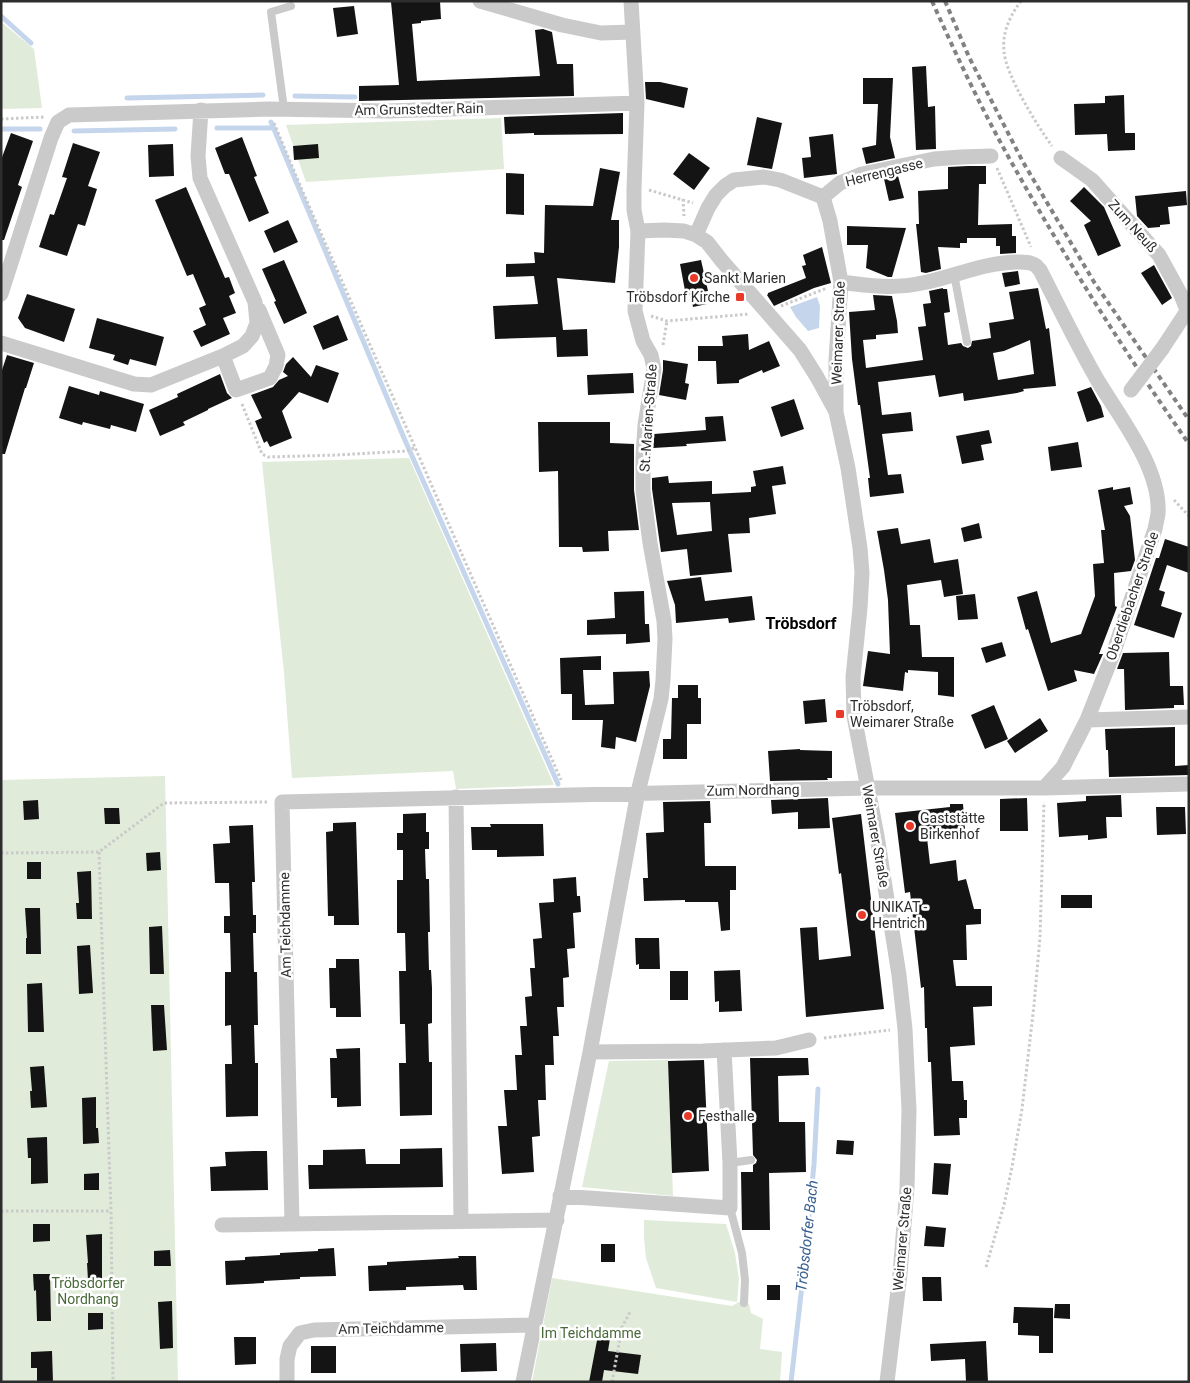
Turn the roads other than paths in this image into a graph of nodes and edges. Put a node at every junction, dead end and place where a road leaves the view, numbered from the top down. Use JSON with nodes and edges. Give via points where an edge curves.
{"nodes":[{"id":1,"x":480,"y":1,"type":"edge"},
{"id":2,"x":631,"y":1,"type":"edge"},
{"id":3,"x":291,"y":6,"type":"dead end"},
{"id":4,"x":633,"y":32,"type":"junction"},
{"id":5,"x":637,"y":103,"type":"junction"},
{"id":6,"x":276,"y":109,"type":"junction"},
{"id":7,"x":201,"y":110,"type":"junction"},
{"id":8,"x":991,"y":156,"type":"road end"},
{"id":9,"x":1061,"y":158,"type":"road end"},
{"id":10,"x":823,"y":197,"type":"junction"},
{"id":11,"x":638,"y":231,"type":"junction"},
{"id":12,"x":696,"y":235,"type":"junction"},
{"id":13,"x":8,"y":248,"type":"edge"},
{"id":14,"x":954,"y":274,"type":"junction"},
{"id":15,"x":841,"y":282,"type":"junction"},
{"id":16,"x":1,"y":294,"type":"edge"},
{"id":17,"x":255,"y":302,"type":"junction"},
{"id":18,"x":1188,"y":311,"type":"edge"},
{"id":19,"x":966,"y":342,"type":"dead end"},
{"id":20,"x":1,"y":344,"type":"edge"},
{"id":21,"x":223,"y":356,"type":"junction"},
{"id":22,"x":1115,"y":406,"type":"junction"},
{"id":23,"x":836,"y":412,"type":"junction"},
{"id":24,"x":1189,"y":717,"type":"edge"},
{"id":25,"x":1087,"y":720,"type":"junction"},
{"id":26,"x":1189,"y":784,"type":"edge"},
{"id":27,"x":868,"y":788,"type":"junction"},
{"id":28,"x":1044,"y":788,"type":"junction"},
{"id":29,"x":638,"y":792,"type":"junction"},
{"id":30,"x":456,"y":798,"type":"junction"},
{"id":31,"x":809,"y":1040,"type":"road end"},
{"id":32,"x":724,"y":1050,"type":"junction"},
{"id":33,"x":590,"y":1052,"type":"junction"},
{"id":34,"x":750,"y":1160,"type":"dead end"},
{"id":35,"x":730,"y":1163,"type":"junction"},
{"id":36,"x":560,"y":1196,"type":"junction"},
{"id":37,"x":730,"y":1208,"type":"junction"},
{"id":38,"x":557,"y":1220,"type":"junction"},
{"id":39,"x":461,"y":1221,"type":"junction"},
{"id":40,"x":292,"y":1223,"type":"junction"},
{"id":41,"x":222,"y":1225,"type":"dead end"},
{"id":42,"x":744,"y":1303,"type":"dead end"},
{"id":43,"x":534,"y":1325,"type":"junction"},
{"id":44,"x":287,"y":1382,"type":"edge"},
{"id":45,"x":523,"y":1382,"type":"edge"},
{"id":46,"x":887,"y":1382,"type":"edge"}],
"edges":[{"from":1,"to":4,"type":"street","via":[[601,33]]},
{"from":2,"to":4,"type":"street","name":"St.-Marien-Straße"},
{"from":3,"to":6,"type":"lane","via":[[271,12],[282,89]]},
{"from":4,"to":5,"type":"street","name":"St.-Marien-Straße"},
{"from":5,"to":6,"type":"street","name":"Am Grunstedter Rain","via":[[388,111]]},
{"from":5,"to":11,"type":"street","name":"St.-Marien-Straße","via":[[634,210]]},
{"from":6,"to":7,"type":"street","name":"Am Grunstedter Rain"},
{"from":7,"to":13,"type":"street","name":"Am Grunstedter Rain","via":[[69,115],[58,122]]},
{"from":7,"to":17,"type":"street","via":[[200,178]]},
{"from":8,"to":10,"type":"street","name":"Herrengasse","via":[[934,159],[862,174],[840,183]]},
{"from":9,"to":18,"type":"street","name":"Zum Neuß","via":[[1092,180],[1159,255]]},
{"from":10,"to":12,"type":"street","via":[[764,176],[734,180],[716,195]]},
{"from":10,"to":15,"type":"street","name":"Weimarer Straße"},
{"from":11,"to":12,"type":"street","via":[[684,231]]},
{"from":11,"to":29,"type":"street","name":"St.-Marien-Straße","via":[[635,311],[643,341],[652,354],[654,369],[645,425],[644,490],[665,639],[661,699]]},
{"from":12,"to":23,"type":"street","name":"Weimarer Straße","via":[[707,242],[800,350]]},
{"from":13,"to":16,"type":"street"},
{"from":14,"to":15,"type":"street","via":[[899,286]]},
{"from":14,"to":19,"type":"lane"},
{"from":14,"to":22,"type":"street","name":"Oberdiebacher Straße","via":[[1003,263],[1034,264]]},
{"from":15,"to":23,"type":"street","name":"Weimarer Straße"},
{"from":17,"to":21,"type":"street","via":[[257,322],[252,336],[243,346]]},
{"from":17,"to":21,"type":"street","via":[[278,354],[270,378],[236,390]]},
{"from":18,"to":22,"type":"street","name":"Zum Neuß","bridge":true,"via":[[1131,390]]},
{"from":20,"to":21,"type":"street","via":[[134,384],[151,385]]},
{"from":22,"to":25,"type":"street","name":"Oberdiebacher Straße","via":[[1148,465],[1158,514],[1116,645]]},
{"from":23,"to":27,"type":"street","name":"Weimarer Straße","via":[[860,548],[862,573],[853,702]]},
{"from":24,"to":25,"type":"street"},
{"from":25,"to":28,"type":"street","name":"Oberdiebacher Straße","via":[[1063,766]]},
{"from":26,"to":28,"type":"street"},
{"from":27,"to":28,"type":"street"},
{"from":27,"to":29,"type":"street","name":"Zum Nordhang"},
{"from":27,"to":46,"type":"street","name":"Weimarer Straße","via":[[899,975],[910,1110],[900,1274]]},
{"from":29,"to":30,"type":"street"},
{"from":29,"to":33,"type":"street"},
{"from":30,"to":39,"type":"street"},
{"from":30,"to":40,"type":"street","name":"Am Teichdamme","via":[[282,802]]},
{"from":31,"to":32,"type":"street","via":[[776,1048]]},
{"from":32,"to":33,"type":"street"},
{"from":32,"to":35,"type":"street"},
{"from":33,"to":36,"type":"street"},
{"from":34,"to":35,"type":"lane"},
{"from":35,"to":37,"type":"street"},
{"from":36,"to":37,"type":"street"},
{"from":36,"to":38,"type":"street"},
{"from":37,"to":42,"type":"lane","via":[[742,1253]]},
{"from":38,"to":39,"type":"street"},
{"from":38,"to":43,"type":"street"},
{"from":39,"to":40,"type":"street"},
{"from":40,"to":41,"type":"street"},
{"from":43,"to":44,"type":"street","name":"Am Teichdamme","via":[[314,1330],[300,1333],[290,1346]]},
{"from":43,"to":45,"type":"street"}]}
